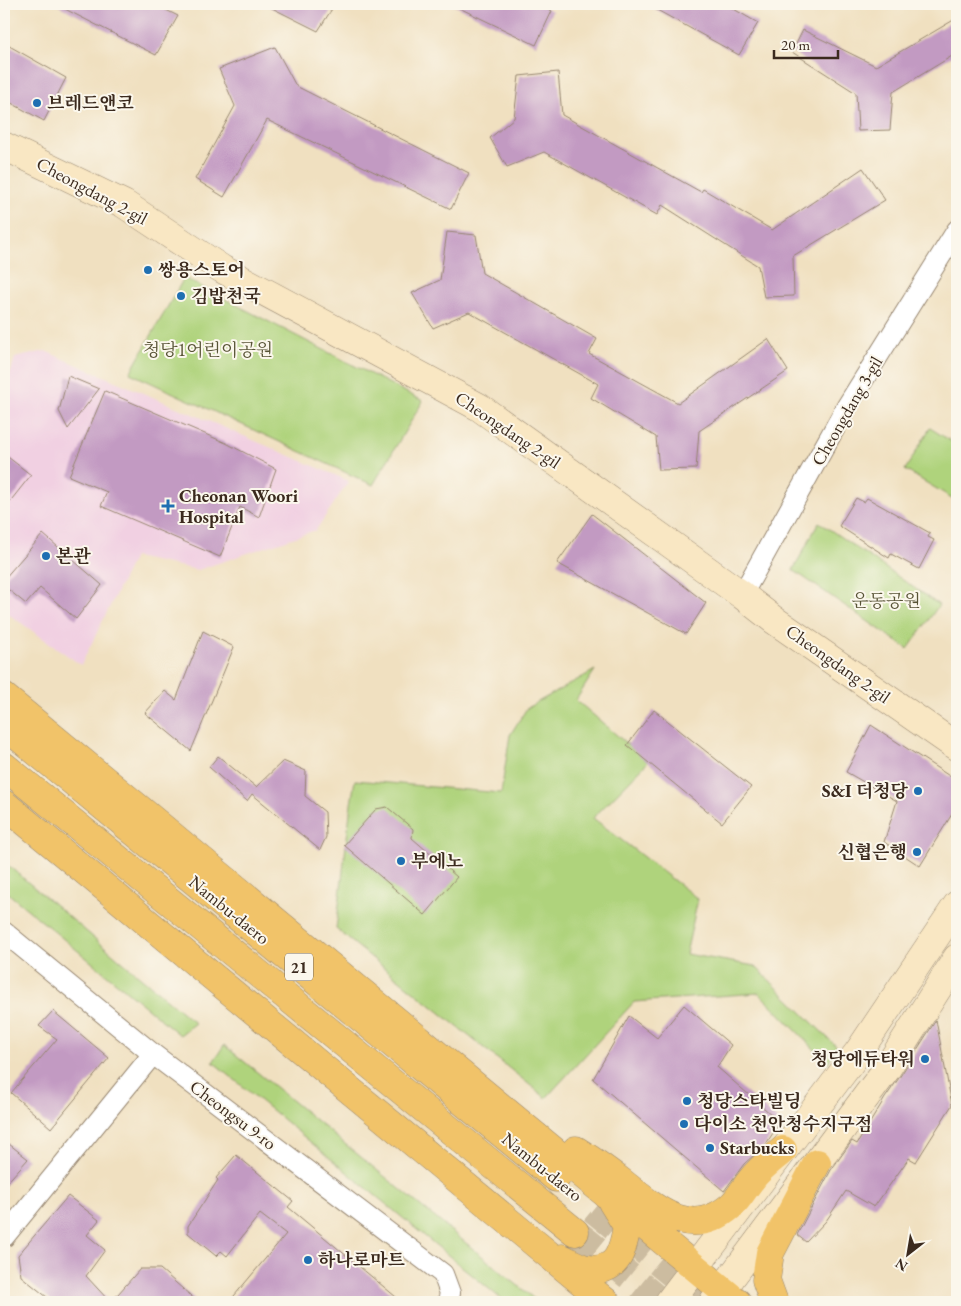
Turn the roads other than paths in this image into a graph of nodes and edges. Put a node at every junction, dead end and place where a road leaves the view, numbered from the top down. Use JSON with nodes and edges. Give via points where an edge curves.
{"nodes":[{"id":1,"x":4,"y":146,"type":"edge"},
{"id":2,"x":957,"y":230,"type":"edge"},
{"id":3,"x":742,"y":595,"type":"junction"},
{"id":4,"x":4,"y":697,"type":"edge"},
{"id":5,"x":4,"y":725,"type":"edge"},
{"id":6,"x":957,"y":746,"type":"edge"},
{"id":7,"x":4,"y":766,"type":"edge"},
{"id":8,"x":4,"y":804,"type":"edge"},
{"id":9,"x":957,"y":905,"type":"edge"},
{"id":10,"x":4,"y":932,"type":"edge"},
{"id":11,"x":957,"y":958,"type":"edge"},
{"id":12,"x":152,"y":1054,"type":"junction"},
{"id":13,"x":478,"y":1089,"type":"junction"},
{"id":14,"x":783,"y":1150,"type":"junction"},
{"id":15,"x":817,"y":1163,"type":"junction"},
{"id":16,"x":601,"y":1203,"type":"junction"},
{"id":17,"x":575,"y":1232,"type":"tunnel mouth"},
{"id":18,"x":4,"y":1237,"type":"edge"},
{"id":19,"x":542,"y":1250,"type":"junction"},
{"id":20,"x":694,"y":1268,"type":"junction"},
{"id":21,"x":724,"y":1298,"type":"edge"},
{"id":22,"x":448,"y":1302,"type":"edge"},
{"id":23,"x":595,"y":1302,"type":"edge"},
{"id":24,"x":606,"y":1302,"type":"edge"},
{"id":25,"x":669,"y":1302,"type":"edge"},
{"id":26,"x":774,"y":1302,"type":"edge"}],
"edges":[{"from":1,"to":3,"type":"street","name":"Cheongdang 2-gil","via":[[124,204],[222,269],[479,407]]},
{"from":2,"to":3,"type":"street","name":"Cheongdang 3-gil","via":[[847,406]]},
{"from":3,"to":6,"type":"street","name":"Cheongdang 2-gil"},
{"from":4,"to":13,"type":"highway"},
{"from":5,"to":16,"type":"highway","name":"Nambu-daero","number":"21"},
{"from":7,"to":17,"type":"highway","name":"Nambu-daero","number":"21"},
{"from":8,"to":19,"type":"highway"},
{"from":9,"to":14,"type":"street","via":[[859,1051]]},
{"from":10,"to":12,"type":"street","name":"Cheongsu 9-ro"},
{"from":11,"to":15,"type":"street","via":[[886,1070]]},
{"from":12,"to":18,"type":"street"},
{"from":12,"to":22,"type":"street","name":"Cheongsu 9-ro","via":[[443,1274],[450,1293]]},
{"from":13,"to":14,"type":"highway","via":[[600,1165],[655,1208],[689,1222],[716,1217],[732,1205],[753,1177]]},
{"from":13,"to":16,"type":"highway"},
{"from":14,"to":20,"type":"street"},
{"from":15,"to":21,"type":"street"},
{"from":15,"to":26,"type":"highway","via":[[770,1253],[766,1280]]},
{"from":16,"to":19,"type":"highway","via":[[627,1226],[618,1259],[604,1269],[586,1269]]},
{"from":16,"to":20,"type":"highway"},
{"from":19,"to":23,"type":"highway"},
{"from":19,"to":24,"type":"highway"},
{"from":20,"to":21,"type":"highway"},
{"from":20,"to":25,"type":"street"}]}
